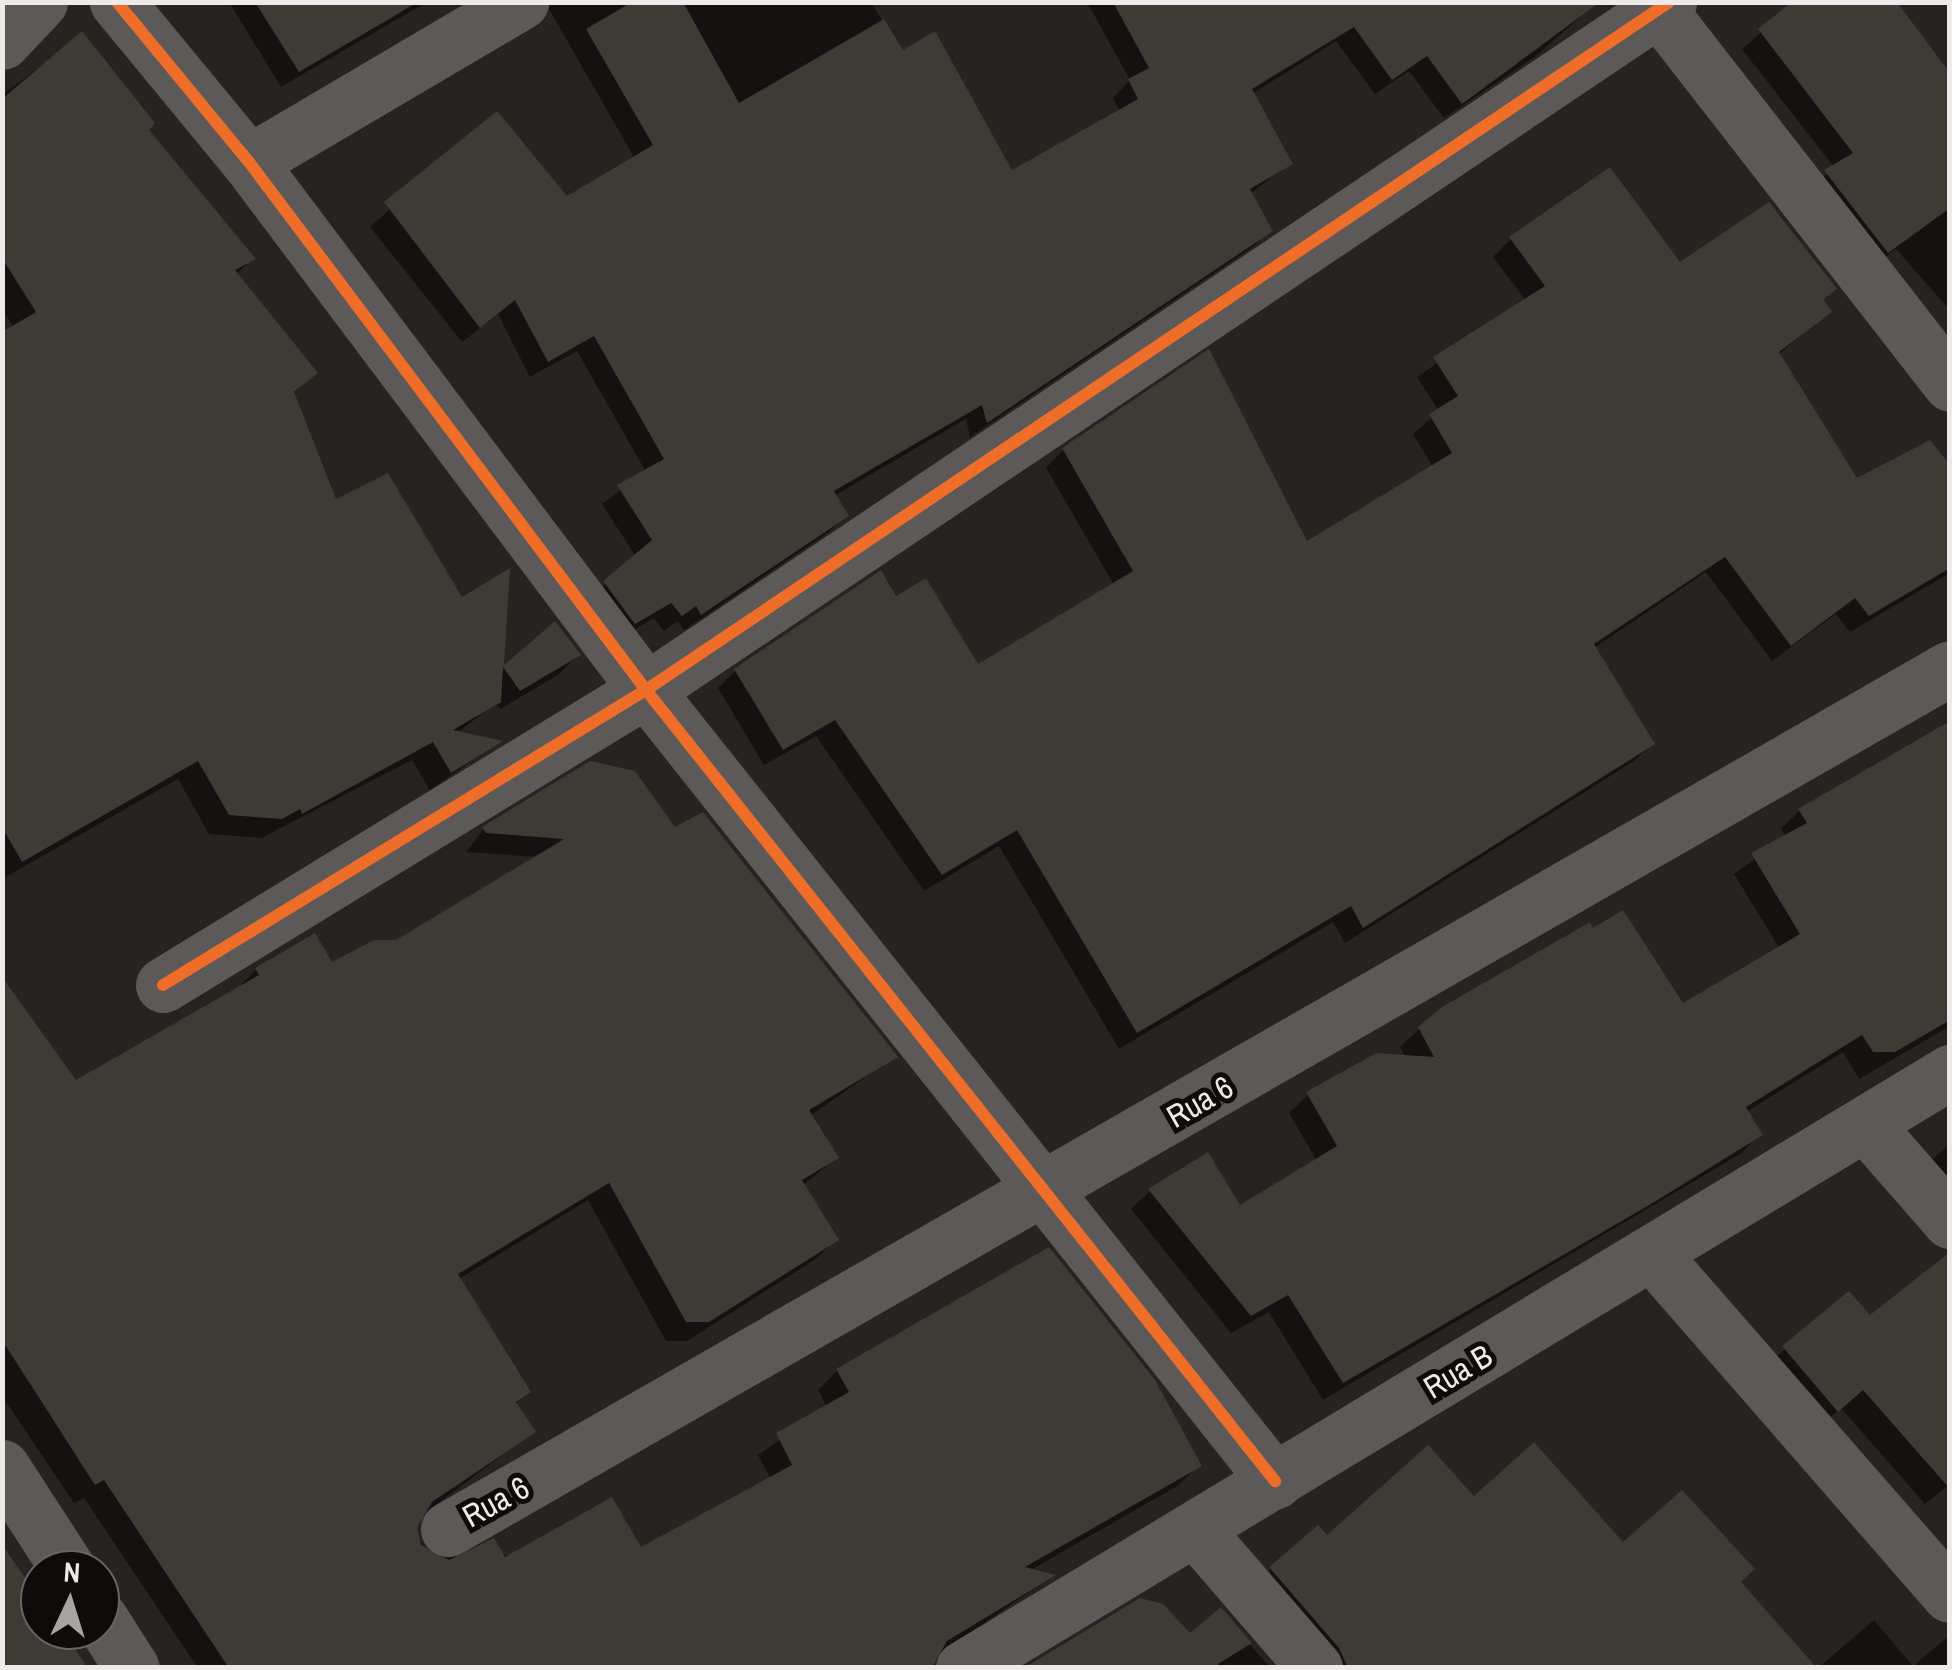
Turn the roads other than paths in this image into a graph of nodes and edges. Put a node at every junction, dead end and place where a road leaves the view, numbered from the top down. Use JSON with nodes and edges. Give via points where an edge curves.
{"nodes":[{"id":1,"x":40,"y":2,"type":"edge"},
{"id":2,"x":117,"y":2,"type":"edge"},
{"id":3,"x":521,"y":2,"type":"edge"},
{"id":4,"x":1660,"y":5,"type":"edge"},
{"id":5,"x":2,"y":42,"type":"edge"},
{"id":6,"x":249,"y":162,"type":"junction"},
{"id":7,"x":1950,"y":384,"type":"edge"},
{"id":8,"x":1950,"y":668,"type":"edge"},
{"id":9,"x":646,"y":690,"type":"junction"},
{"id":10,"x":163,"y":985,"type":"dead end"},
{"id":11,"x":1950,"y":1072,"type":"edge"},
{"id":12,"x":1865,"y":1124,"type":"junction"},
{"id":13,"x":1044,"y":1192,"type":"junction"},
{"id":14,"x":1950,"y":1221,"type":"edge"},
{"id":15,"x":1652,"y":1255,"type":"junction"},
{"id":16,"x":2,"y":1466,"type":"edge"},
{"id":17,"x":1275,"y":1481,"type":"junction"},
{"id":18,"x":448,"y":1529,"type":"dead end"},
{"id":19,"x":1194,"y":1529,"type":"junction"},
{"id":20,"x":56,"y":1550,"type":"edge"},
{"id":21,"x":1950,"y":1596,"type":"edge"},
{"id":22,"x":963,"y":1668,"type":"edge"},
{"id":23,"x":1316,"y":1668,"type":"edge"}],
"edges":[{"from":1,"to":5,"type":"street"},
{"from":2,"to":6,"type":"street"},
{"from":3,"to":6,"type":"street"},
{"from":4,"to":7,"type":"street"},
{"from":4,"to":9,"type":"street"},
{"from":6,"to":9,"type":"street"},
{"from":8,"to":13,"type":"street","name":"Rua 6"},
{"from":9,"to":10,"type":"street"},
{"from":9,"to":13,"type":"street"},
{"from":11,"to":12,"type":"street","name":"Rua B"},
{"from":12,"to":14,"type":"street"},
{"from":12,"to":15,"type":"street","name":"Rua B"},
{"from":13,"to":17,"type":"street"},
{"from":13,"to":18,"type":"street","name":"Rua 6"},
{"from":15,"to":17,"type":"street","name":"Rua B"},
{"from":15,"to":21,"type":"street"},
{"from":16,"to":20,"type":"street"},
{"from":17,"to":19,"type":"street","name":"Rua B"},
{"from":19,"to":22,"type":"street","name":"Rua B"},
{"from":19,"to":23,"type":"street"}]}
